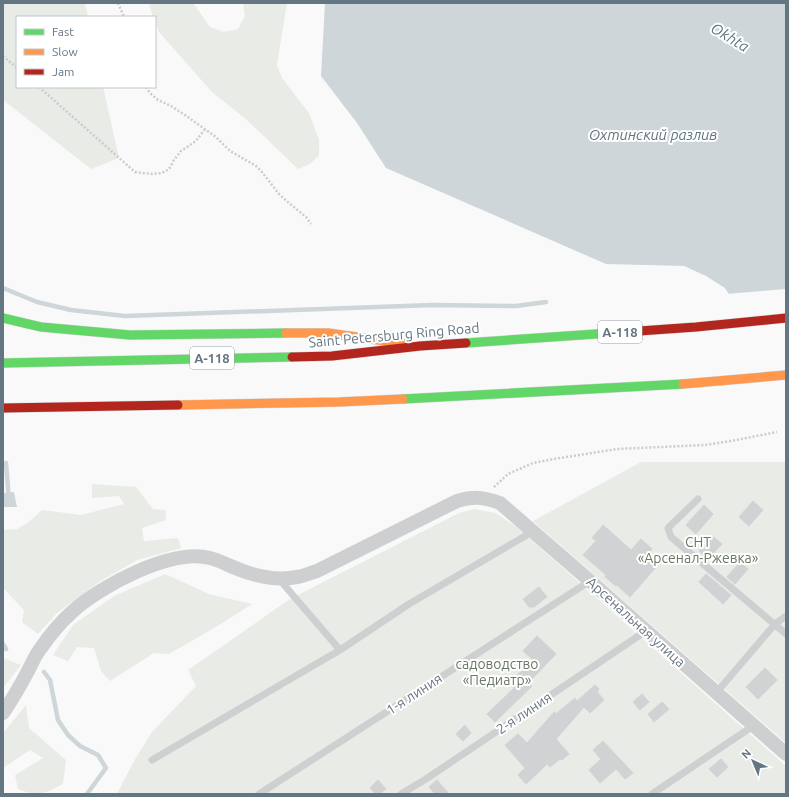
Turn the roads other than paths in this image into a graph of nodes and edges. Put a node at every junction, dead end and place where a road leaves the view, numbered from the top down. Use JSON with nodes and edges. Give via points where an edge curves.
{"nodes":[{"id":1,"x":3,"y":318,"type":"edge"},
{"id":2,"x":786,"y":318,"type":"edge"},
{"id":3,"x":420,"y":346,"type":"junction"},
{"id":4,"x":3,"y":363,"type":"edge"},
{"id":5,"x":786,"y":375,"type":"edge"},
{"id":6,"x":3,"y":408,"type":"edge"},
{"id":7,"x":698,"y":498,"type":"dead end"},
{"id":8,"x":532,"y":532,"type":"junction"},
{"id":9,"x":279,"y":579,"type":"junction"},
{"id":10,"x":590,"y":581,"type":"junction"},
{"id":11,"x":786,"y":616,"type":"edge"},
{"id":12,"x":775,"y":624,"type":"junction"},
{"id":13,"x":646,"y":632,"type":"junction"},
{"id":14,"x":786,"y":634,"type":"edge"},
{"id":15,"x":340,"y":650,"type":"junction"},
{"id":16,"x":716,"y":693,"type":"junction"},
{"id":17,"x":3,"y":713,"type":"edge"},
{"id":18,"x":753,"y":726,"type":"junction"},
{"id":19,"x":786,"y":754,"type":"edge"},
{"id":20,"x":152,"y":760,"type":"dead end"},
{"id":21,"x":259,"y":794,"type":"edge"},
{"id":22,"x":401,"y":794,"type":"edge"},
{"id":23,"x":652,"y":794,"type":"edge"}],
"edges":[{"from":1,"to":3,"type":"main road","via":[[41,327],[130,335],[328,333]]},
{"from":2,"to":3,"type":"main road","name":"Saint Petersburg Ring Road","number":"А-118","via":[[696,327]]},
{"from":3,"to":4,"type":"main road","name":"Saint Petersburg Ring Road","number":"А-118","via":[[332,356]]},
{"from":5,"to":6,"type":"main road","via":[[699,383],[340,402]]},
{"from":7,"to":12,"type":"lane","via":[[668,528],[671,537]]},
{"from":8,"to":9,"type":"street","name":"Арсенальная улица","via":[[500,503],[469,498],[457,501],[317,571]]},
{"from":8,"to":10,"type":"street","name":"Арсенальная улица"},
{"from":8,"to":15,"type":"lane","via":[[409,604]]},
{"from":9,"to":15,"type":"lane"},
{"from":9,"to":17,"type":"street","via":[[261,577],[199,556],[181,557],[154,564],[128,576],[73,611],[54,631],[40,648]]},
{"from":10,"to":13,"type":"street","name":"Арсенальная улица"},
{"from":10,"to":21,"type":"lane","name":"1-я линия"},
{"from":11,"to":12,"type":"lane"},
{"from":12,"to":14,"type":"lane"},
{"from":12,"to":16,"type":"lane"},
{"from":13,"to":16,"type":"street","name":"Арсенальная улица"},
{"from":13,"to":22,"type":"lane","name":"2-я линия"},
{"from":15,"to":20,"type":"lane"},
{"from":16,"to":18,"type":"street","name":"Арсенальная улица"},
{"from":18,"to":19,"type":"street","name":"Арсенальная улица"},
{"from":18,"to":23,"type":"lane"}]}
